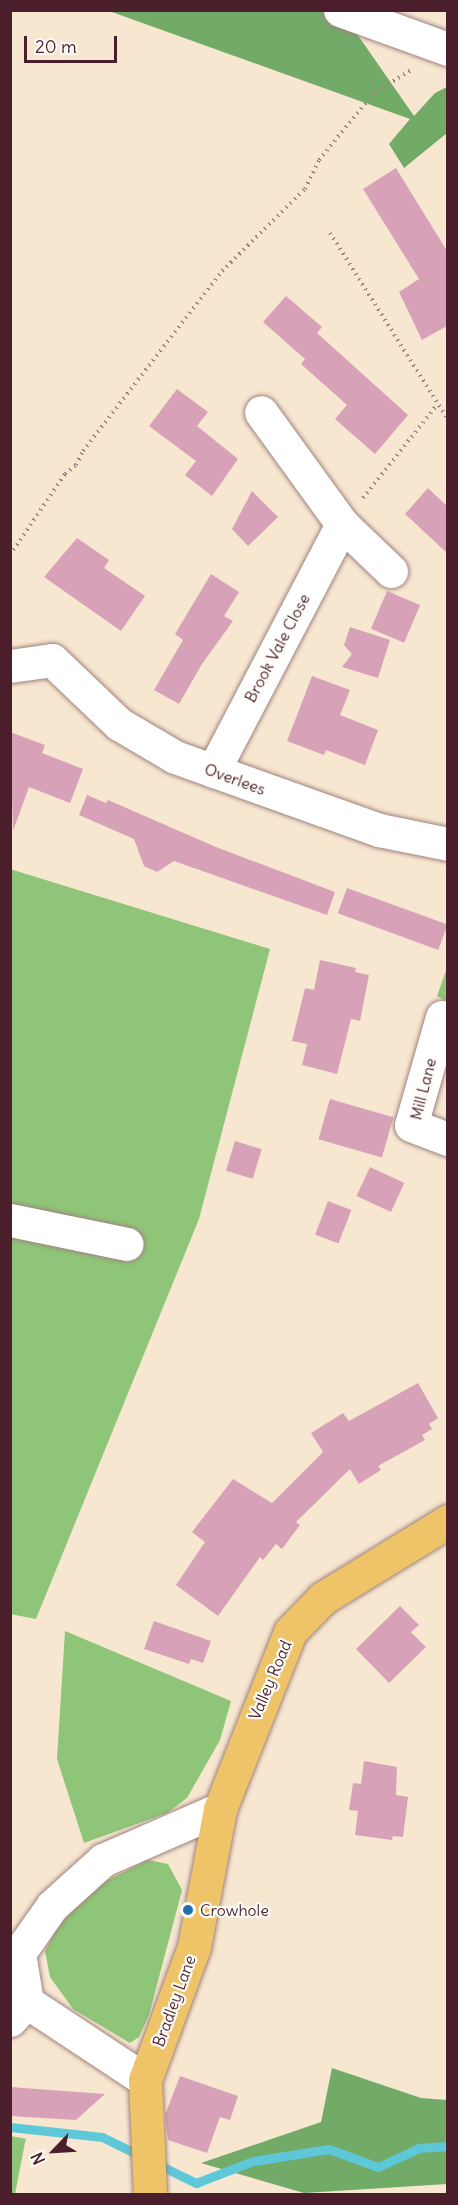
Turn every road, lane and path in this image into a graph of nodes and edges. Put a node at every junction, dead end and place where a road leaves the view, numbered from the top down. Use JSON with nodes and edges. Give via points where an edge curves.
{"nodes":[{"id":1,"x":340,"y":10,"type":"edge"},
{"id":2,"x":441,"y":46,"type":"edge"},
{"id":3,"x":330,"y":233,"type":"dead end"},
{"id":4,"x":437,"y":405,"type":"junction"},
{"id":5,"x":261,"y":412,"type":"dead end"},
{"id":6,"x":447,"y":420,"type":"edge"},
{"id":7,"x":342,"y":524,"type":"junction"},
{"id":8,"x":10,"y":555,"type":"edge"},
{"id":9,"x":391,"y":571,"type":"dead end"},
{"id":10,"x":10,"y":666,"type":"edge"},
{"id":11,"x":213,"y":771,"type":"junction"},
{"id":12,"x":447,"y":844,"type":"edge"},
{"id":13,"x":442,"y":1017,"type":"dead end"},
{"id":14,"x":447,"y":1139,"type":"edge"},
{"id":15,"x":10,"y":1220,"type":"edge"},
{"id":16,"x":127,"y":1244,"type":"dead end"},
{"id":17,"x":447,"y":1521,"type":"edge"},
{"id":18,"x":220,"y":1809,"type":"junction"},
{"id":19,"x":15,"y":1949,"type":"edge"},
{"id":20,"x":19,"y":2011,"type":"edge"},
{"id":21,"x":145,"y":2080,"type":"junction"},
{"id":22,"x":150,"y":2194,"type":"edge"}],
"edges":[{"from":1,"to":2,"type":"street"},
{"from":2,"to":8,"type":"path","via":[[407,75],[373,94],[319,160],[304,189],[222,271],[83,450],[76,465],[65,474]]},
{"from":3,"to":4,"type":"path"},
{"from":4,"to":6,"type":"path"},
{"from":4,"to":7,"type":"path"},
{"from":5,"to":7,"type":"street"},
{"from":7,"to":9,"type":"street"},
{"from":7,"to":11,"type":"street","name":"Brook Vale Close"},
{"from":10,"to":11,"type":"street","name":"Overlees","via":[[52,660],[119,724],[175,757]]},
{"from":11,"to":12,"type":"street","name":"Overlees","via":[[379,830]]},
{"from":13,"to":14,"type":"street","name":"Mill Lane","via":[[411,1125]]},
{"from":15,"to":16,"type":"street"},
{"from":17,"to":18,"type":"main road","name":"Valley Road","via":[[322,1598],[290,1632]]},
{"from":18,"to":19,"type":"street","via":[[103,1860],[52,1906]]},
{"from":18,"to":21,"type":"main road","name":"Bradley Lane","via":[[194,1947]]},
{"from":19,"to":20,"type":"street"},
{"from":20,"to":21,"type":"street"},
{"from":21,"to":22,"type":"main road","name":"Bradley Lane"}]}
